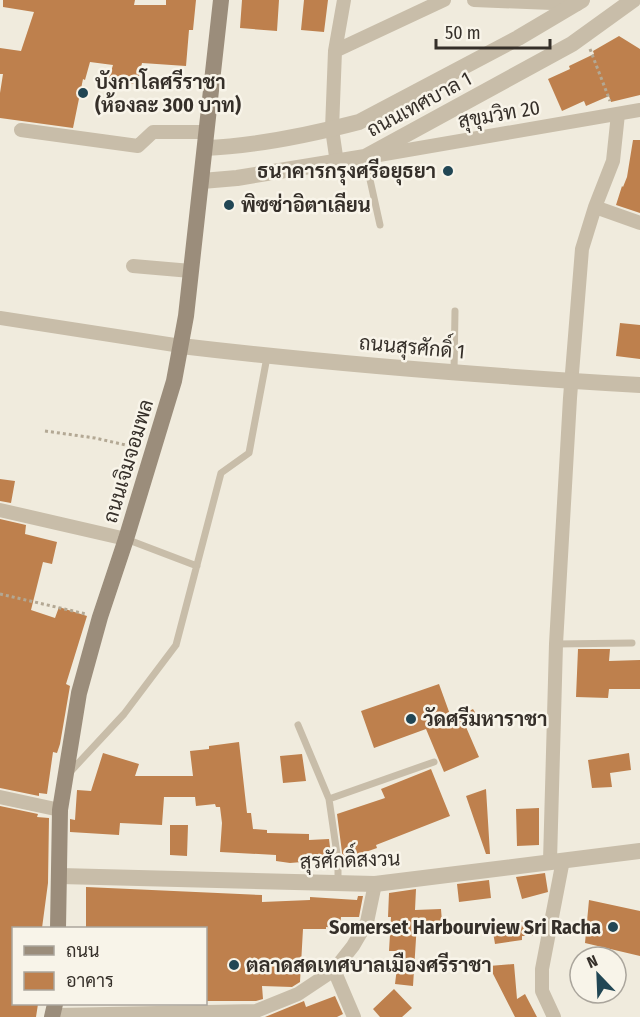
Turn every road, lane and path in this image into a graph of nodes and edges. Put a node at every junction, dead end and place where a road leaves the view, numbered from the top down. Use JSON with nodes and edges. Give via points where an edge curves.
{"nodes":[{"id":1,"x":221,"y":0,"type":"edge"},
{"id":2,"x":344,"y":0,"type":"edge"},
{"id":3,"x":444,"y":0,"type":"edge"},
{"id":4,"x":474,"y":0,"type":"edge"},
{"id":5,"x":633,"y":0,"type":"edge"},
{"id":6,"x":579,"y":2,"type":"edge"},
{"id":7,"x":585,"y":36,"type":"junction"},
{"id":8,"x":335,"y":51,"type":"junction"},
{"id":9,"x":640,"y":110,"type":"edge"},
{"id":10,"x":617,"y":114,"type":"junction"},
{"id":11,"x":332,"y":129,"type":"junction"},
{"id":12,"x":21,"y":130,"type":"dead end"},
{"id":13,"x":206,"y":140,"type":"junction"},
{"id":14,"x":365,"y":157,"type":"junction"},
{"id":15,"x":337,"y":163,"type":"junction"},
{"id":16,"x":202,"y":181,"type":"junction"},
{"id":17,"x":595,"y":207,"type":"junction"},
{"id":18,"x":640,"y":223,"type":"edge"},
{"id":19,"x":380,"y":225,"type":"dead end"},
{"id":20,"x":133,"y":266,"type":"dead end"},
{"id":21,"x":191,"y":271,"type":"junction"},
{"id":22,"x":455,"y":312,"type":"dead end"},
{"id":23,"x":0,"y":318,"type":"edge"},
{"id":24,"x":180,"y":346,"type":"junction"},
{"id":25,"x":267,"y":357,"type":"junction"},
{"id":26,"x":454,"y":372,"type":"junction"},
{"id":27,"x":572,"y":381,"type":"junction"},
{"id":28,"x":640,"y":385,"type":"edge"},
{"id":29,"x":45,"y":431,"type":"dead end"},
{"id":30,"x":152,"y":451,"type":"junction"},
{"id":31,"x":0,"y":510,"type":"edge"},
{"id":32,"x":126,"y":539,"type":"junction"},
{"id":33,"x":197,"y":566,"type":"junction"},
{"id":34,"x":0,"y":594,"type":"edge"},
{"id":35,"x":100,"y":617,"type":"junction"},
{"id":36,"x":632,"y":643,"type":"dead end"},
{"id":37,"x":556,"y":644,"type":"junction"},
{"id":38,"x":298,"y":725,"type":"dead end"},
{"id":39,"x":434,"y":762,"type":"dead end"},
{"id":40,"x":0,"y":797,"type":"edge"},
{"id":41,"x":329,"y":799,"type":"junction"},
{"id":42,"x":60,"y":810,"type":"junction"},
{"id":43,"x":640,"y":850,"type":"edge"},
{"id":44,"x":556,"y":861,"type":"junction"},
{"id":45,"x":60,"y":876,"type":"junction"},
{"id":46,"x":338,"y":884,"type":"junction"},
{"id":47,"x":375,"y":884,"type":"junction"},
{"id":48,"x":58,"y":927,"type":"edge"},
{"id":49,"x":334,"y":970,"type":"junction"},
{"id":50,"x":56,"y":1011,"type":"edge"},
{"id":51,"x":257,"y":1014,"type":"edge"},
{"id":52,"x":101,"y":1015,"type":"edge"},
{"id":53,"x":354,"y":1017,"type":"edge"},
{"id":54,"x":554,"y":1017,"type":"edge"}],
"edges":[{"from":1,"to":13,"type":"main road","name":"ถนนเจิมจอมพล"},
{"from":2,"to":8,"type":"street"},
{"from":3,"to":8,"type":"street"},
{"from":4,"to":6,"type":"street"},
{"from":5,"to":7,"type":"street","name":"ถนนเทศบาล 1"},
{"from":6,"to":11,"type":"street","name":"ถนนเทศบาล 1","via":[[358,122]]},
{"from":7,"to":10,"type":"path"},
{"from":7,"to":14,"type":"street","name":"ถนนเทศบาล 1"},
{"from":8,"to":11,"type":"street"},
{"from":9,"to":10,"type":"street","name":"สุขุมวิท 20"},
{"from":10,"to":14,"type":"street","name":"สุขุมวิท 20"},
{"from":10,"to":17,"type":"street","via":[[613,162]]},
{"from":11,"to":13,"type":"street","name":"ถนนเทศบาล 1","via":[[239,146]]},
{"from":11,"to":15,"type":"street"},
{"from":12,"to":13,"type":"street","via":[[138,146],[153,132]]},
{"from":13,"to":16,"type":"main road","name":"ถนนเจิมจอมพล"},
{"from":14,"to":15,"type":"street","name":"ถนนเทศบาล 1"},
{"from":14,"to":19,"type":"lane"},
{"from":15,"to":16,"type":"street","name":"ถนนเทศบาล 1"},
{"from":16,"to":21,"type":"main road","name":"ถนนเจิมจอมพล"},
{"from":17,"to":18,"type":"street"},
{"from":17,"to":27,"type":"street","via":[[582,249]]},
{"from":20,"to":21,"type":"street"},
{"from":21,"to":24,"type":"main road","name":"ถนนเจิมจอมพล"},
{"from":22,"to":26,"type":"lane"},
{"from":23,"to":24,"type":"street"},
{"from":24,"to":25,"type":"street","name":"ถนนสุรศักดิ์ 1"},
{"from":24,"to":30,"type":"main road","name":"ถนนเจิมจอมพล","via":[[174,381]]},
{"from":25,"to":26,"type":"street","name":"ถนนสุรศักดิ์ 1"},
{"from":25,"to":33,"type":"lane","via":[[249,453],[221,473]]},
{"from":26,"to":27,"type":"street","name":"ถนนสุรศักดิ์ 1"},
{"from":27,"to":28,"type":"street","name":"ถนนสุรศักดิ์ 1"},
{"from":27,"to":37,"type":"street"},
{"from":29,"to":30,"type":"path"},
{"from":30,"to":32,"type":"main road","name":"ถนนเจิมจอมพล"},
{"from":31,"to":32,"type":"street"},
{"from":32,"to":33,"type":"lane"},
{"from":32,"to":35,"type":"main road","name":"ถนนเจิมจอมพล"},
{"from":33,"to":42,"type":"lane","via":[[176,645],[124,714],[71,770]]},
{"from":34,"to":35,"type":"path"},
{"from":35,"to":42,"type":"main road","name":"ถนนเจิมจอมพล","via":[[79,693]]},
{"from":36,"to":37,"type":"lane"},
{"from":37,"to":44,"type":"street"},
{"from":38,"to":41,"type":"lane"},
{"from":39,"to":41,"type":"lane"},
{"from":40,"to":42,"type":"street"},
{"from":41,"to":46,"type":"lane"},
{"from":42,"to":45,"type":"main road","name":"ถนนเจิมจอมพล"},
{"from":43,"to":44,"type":"street","name":"สุรศักดิ์สงวน"},
{"from":44,"to":47,"type":"street","name":"สุรศักดิ์สงวน"},
{"from":44,"to":54,"type":"street","via":[[542,969],[542,991]]},
{"from":45,"to":46,"type":"street","name":"สุรศักดิ์สงวน"},
{"from":45,"to":48,"type":"main road","name":"ถนนเจิมจอมพล"},
{"from":46,"to":47,"type":"street","name":"สุรศักดิ์สงวน"},
{"from":47,"to":49,"type":"street","via":[[367,922]]},
{"from":49,"to":51,"type":"street"},
{"from":49,"to":53,"type":"street"},
{"from":50,"to":52,"type":"street"},
{"from":51,"to":52,"type":"street"}]}
